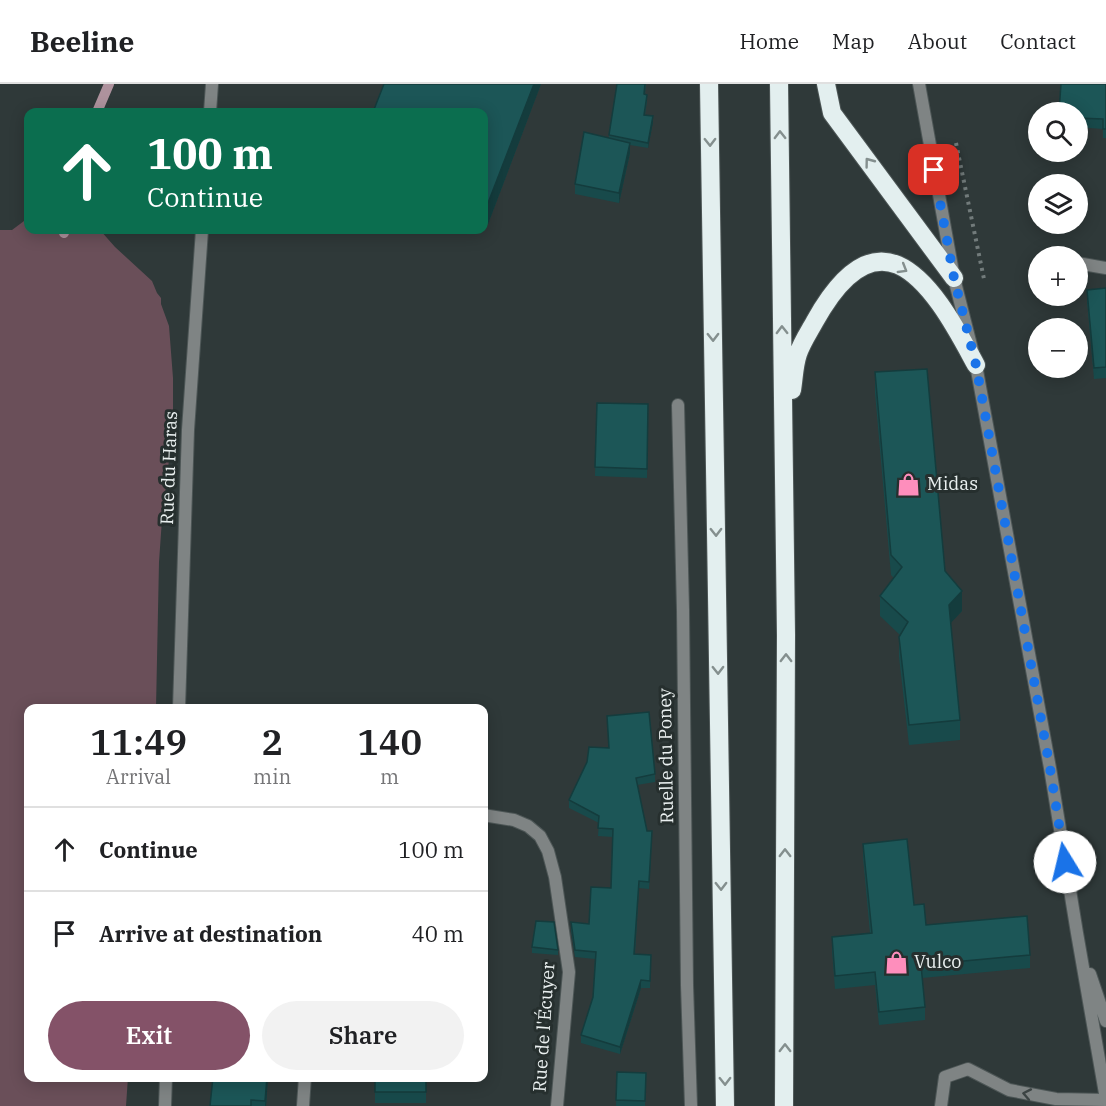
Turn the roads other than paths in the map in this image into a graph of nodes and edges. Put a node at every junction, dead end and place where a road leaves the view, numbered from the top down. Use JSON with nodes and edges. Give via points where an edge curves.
{"nodes":[{"id":1,"x":212,"y":84,"type":"edge"},
{"id":2,"x":709,"y":84,"type":"edge"},
{"id":3,"x":779,"y":84,"type":"edge"},
{"id":4,"x":826,"y":84,"type":"edge"},
{"id":5,"x":919,"y":84,"type":"edge"},
{"id":6,"x":210,"y":108,"type":"edge"},
{"id":7,"x":202,"y":234,"type":"edge"},
{"id":8,"x":1088,"y":265,"type":"edge"},
{"id":9,"x":1106,"y":268,"type":"edge"},
{"id":10,"x":954,"y":278,"type":"junction"},
{"id":11,"x":976,"y":365,"type":"junction"},
{"id":12,"x":678,"y":405,"type":"dead end"},
{"id":13,"x":784,"y":473,"type":"junction"},
{"id":14,"x":179,"y":704,"type":"edge"},
{"id":15,"x":488,"y":816,"type":"edge"},
{"id":16,"x":1077,"y":933,"type":"junction"},
{"id":17,"x":1106,"y":1021,"type":"edge"},
{"id":18,"x":166,"y":1082,"type":"edge"},
{"id":19,"x":305,"y":1082,"type":"edge"},
{"id":20,"x":1106,"y":1099,"type":"edge"},
{"id":21,"x":165,"y":1106,"type":"edge"},
{"id":22,"x":303,"y":1106,"type":"edge"},
{"id":23,"x":557,"y":1106,"type":"edge"},
{"id":24,"x":691,"y":1106,"type":"edge"},
{"id":25,"x":725,"y":1106,"type":"edge"},
{"id":26,"x":784,"y":1106,"type":"edge"},
{"id":27,"x":941,"y":1106,"type":"edge"}],
"edges":[{"from":1,"to":6,"type":"street"},
{"from":2,"to":25,"type":"highway","one_way":true},
{"from":13,"to":3,"type":"highway","one_way":true},
{"from":10,"to":4,"type":"highway","one_way":true,"via":[[832,113]]},
{"from":5,"to":10,"type":"street"},
{"from":7,"to":14,"type":"street","name":"Rue du Haras","via":[[188,430]]},
{"from":8,"to":9,"type":"street"},
{"from":10,"to":11,"type":"street"},
{"from":13,"to":11,"type":"highway","one_way":true,"via":[[799,352],[821,309],[849,274],[883,261],[907,270],[946,312]]},
{"from":11,"to":16,"type":"street"},
{"from":12,"to":24,"type":"street","name":"Ruelle du Poney"},
{"from":26,"to":13,"type":"highway","one_way":true},
{"from":15,"to":23,"type":"street","name":"Rue de l'Écuyer","via":[[514,820],[540,836],[555,877],[569,972]]},
{"from":16,"to":17,"type":"street"},
{"from":16,"to":20,"type":"street"},
{"from":18,"to":21,"type":"street"},
{"from":19,"to":22,"type":"street"},
{"from":20,"to":27,"type":"street","one_way":true,"via":[[1056,1099],[1009,1090],[968,1069],[945,1077]]}]}
